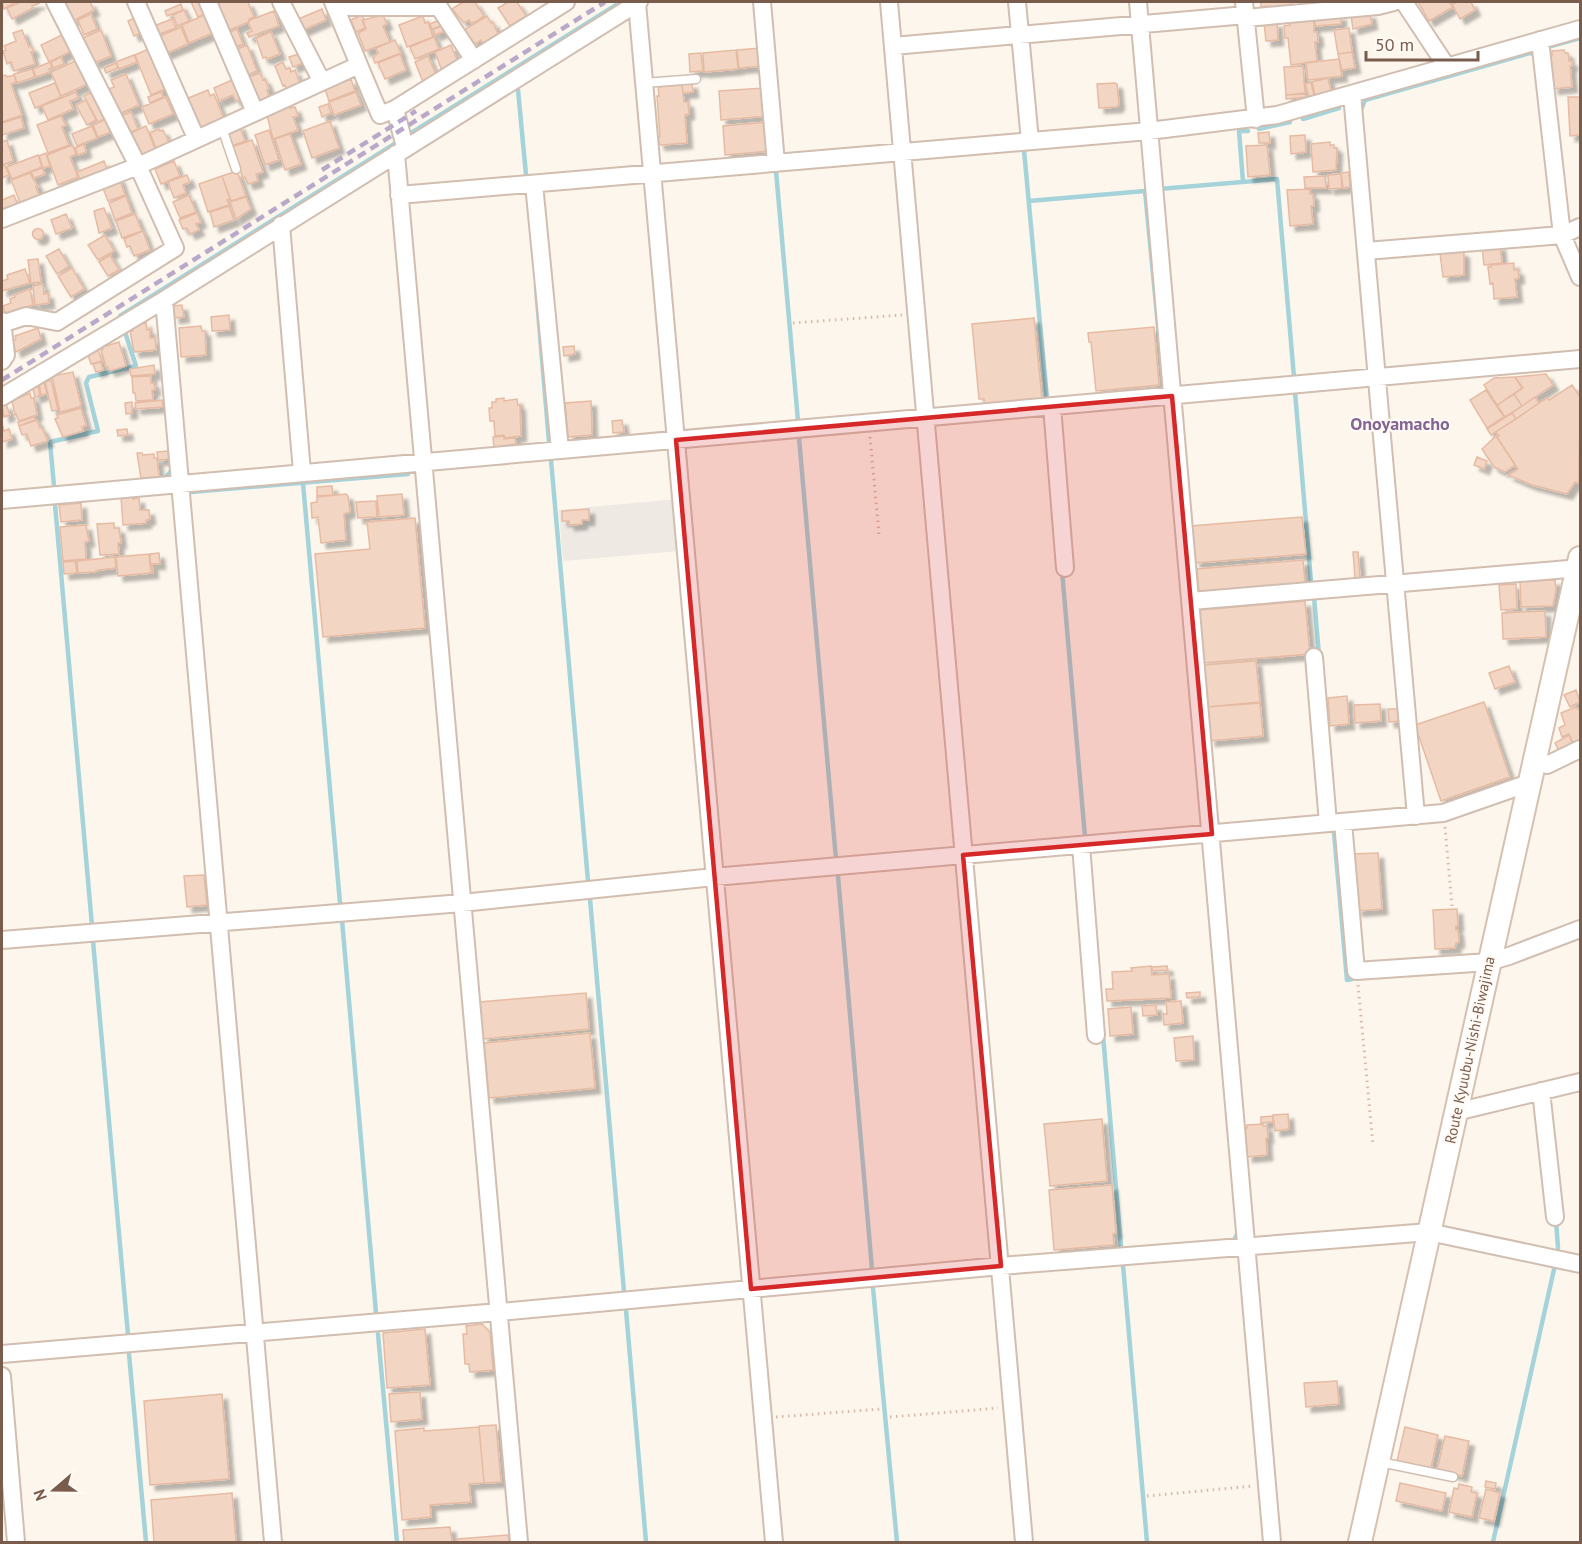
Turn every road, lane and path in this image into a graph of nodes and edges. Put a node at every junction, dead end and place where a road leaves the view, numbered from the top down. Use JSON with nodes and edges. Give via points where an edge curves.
{"nodes":[{"id":1,"x":55,"y":2,"type":"edge"},
{"id":2,"x":136,"y":2,"type":"edge"},
{"id":3,"x":208,"y":2,"type":"edge"},
{"id":4,"x":281,"y":2,"type":"edge"},
{"id":5,"x":566,"y":2,"type":"edge"},
{"id":6,"x":638,"y":2,"type":"edge"},
{"id":7,"x":762,"y":2,"type":"edge"},
{"id":8,"x":889,"y":2,"type":"edge"},
{"id":9,"x":1017,"y":2,"type":"edge"},
{"id":10,"x":1138,"y":2,"type":"edge"},
{"id":11,"x":1394,"y":2,"type":"edge"},
{"id":12,"x":1404,"y":2,"type":"edge"},
{"id":13,"x":334,"y":4,"type":"edge"},
{"id":14,"x":546,"y":7,"type":"edge"},
{"id":15,"x":1245,"y":12,"type":"edge"},
{"id":16,"x":1140,"y":23,"type":"junction"},
{"id":17,"x":1581,"y":28,"type":"edge"},
{"id":18,"x":1020,"y":35,"type":"junction"},
{"id":19,"x":1540,"y":40,"type":"junction"},
{"id":20,"x":893,"y":46,"type":"junction"},
{"id":21,"x":474,"y":60,"type":"junction"},
{"id":22,"x":359,"y":65,"type":"junction"},
{"id":23,"x":1447,"y":67,"type":"junction"},
{"id":24,"x":696,"y":79,"type":"dead end"},
{"id":25,"x":322,"y":82,"type":"junction"},
{"id":26,"x":644,"y":83,"type":"junction"},
{"id":27,"x":1352,"y":94,"type":"junction"},
{"id":28,"x":395,"y":109,"type":"junction"},
{"id":29,"x":255,"y":112,"type":"junction"},
{"id":30,"x":1256,"y":119,"type":"junction"},
{"id":31,"x":222,"y":129,"type":"junction"},
{"id":32,"x":1149,"y":131,"type":"junction"},
{"id":33,"x":196,"y":138,"type":"junction"},
{"id":34,"x":1030,"y":141,"type":"junction"},
{"id":35,"x":400,"y":151,"type":"junction"},
{"id":36,"x":902,"y":152,"type":"junction"},
{"id":37,"x":776,"y":163,"type":"junction"},
{"id":38,"x":138,"y":166,"type":"junction"},
{"id":39,"x":236,"y":168,"type":"dead end"},
{"id":40,"x":652,"y":173,"type":"junction"},
{"id":41,"x":534,"y":183,"type":"junction"},
{"id":42,"x":399,"y":195,"type":"junction"},
{"id":43,"x":2,"y":219,"type":"edge"},
{"id":44,"x":281,"y":225,"type":"junction"},
{"id":45,"x":1581,"y":227,"type":"edge"},
{"id":46,"x":1562,"y":235,"type":"junction"},
{"id":47,"x":1366,"y":251,"type":"junction"},
{"id":48,"x":1581,"y":277,"type":"edge"},
{"id":49,"x":164,"y":300,"type":"junction"},
{"id":50,"x":916,"y":314,"type":"junction"},
{"id":51,"x":2,"y":323,"type":"edge"},
{"id":52,"x":793,"y":323,"type":"dead end"},
{"id":53,"x":1581,"y":359,"type":"edge"},
{"id":54,"x":2,"y":361,"type":"edge"},
{"id":55,"x":1378,"y":377,"type":"junction"},
{"id":56,"x":2,"y":396,"type":"edge"},
{"id":57,"x":1173,"y":396,"type":"junction"},
{"id":58,"x":1052,"y":406,"type":"junction"},
{"id":59,"x":926,"y":418,"type":"junction"},
{"id":60,"x":869,"y":423,"type":"junction"},
{"id":61,"x":676,"y":440,"type":"junction"},
{"id":62,"x":560,"y":450,"type":"junction"},
{"id":63,"x":423,"y":462,"type":"junction"},
{"id":64,"x":302,"y":472,"type":"junction"},
{"id":65,"x":180,"y":483,"type":"junction"},
{"id":66,"x":2,"y":500,"type":"edge"},
{"id":67,"x":879,"y":534,"type":"dead end"},
{"id":68,"x":1580,"y":565,"type":"edge"},
{"id":69,"x":1065,"y":568,"type":"dead end"},
{"id":70,"x":1394,"y":584,"type":"junction"},
{"id":71,"x":1191,"y":601,"type":"junction"},
{"id":72,"x":1314,"y":657,"type":"dead end"},
{"id":73,"x":1581,"y":749,"type":"edge"},
{"id":74,"x":1531,"y":772,"type":"junction"},
{"id":75,"x":1443,"y":813,"type":"junction"},
{"id":76,"x":1416,"y":816,"type":"junction"},
{"id":77,"x":1336,"y":823,"type":"junction"},
{"id":78,"x":1212,"y":834,"type":"junction"},
{"id":79,"x":1081,"y":845,"type":"junction"},
{"id":80,"x":963,"y":855,"type":"junction"},
{"id":81,"x":714,"y":877,"type":"junction"},
{"id":82,"x":462,"y":903,"type":"junction"},
{"id":83,"x":1452,"y":906,"type":"dead end"},
{"id":84,"x":218,"y":923,"type":"junction"},
{"id":85,"x":1581,"y":928,"type":"edge"},
{"id":86,"x":2,"y":940,"type":"edge"},
{"id":87,"x":1489,"y":962,"type":"junction"},
{"id":88,"x":1356,"y":971,"type":"junction"},
{"id":89,"x":1096,"y":1035,"type":"dead end"},
{"id":90,"x":1581,"y":1082,"type":"edge"},
{"id":91,"x":1541,"y":1091,"type":"junction"},
{"id":92,"x":1456,"y":1112,"type":"junction"},
{"id":93,"x":1373,"y":1145,"type":"dead end"},
{"id":94,"x":1555,"y":1216,"type":"dead end"},
{"id":95,"x":1429,"y":1232,"type":"junction"},
{"id":96,"x":1246,"y":1246,"type":"junction"},
{"id":97,"x":1581,"y":1264,"type":"edge"},
{"id":98,"x":1001,"y":1266,"type":"junction"},
{"id":99,"x":751,"y":1289,"type":"junction"},
{"id":100,"x":499,"y":1312,"type":"junction"},
{"id":101,"x":254,"y":1333,"type":"junction"},
{"id":102,"x":2,"y":1354,"type":"edge"},
{"id":103,"x":2,"y":1376,"type":"edge"},
{"id":104,"x":1013,"y":1407,"type":"junction"},
{"id":105,"x":880,"y":1409,"type":"dead end"},
{"id":106,"x":763,"y":1418,"type":"junction"},
{"id":107,"x":890,"y":1418,"type":"dead end"},
{"id":108,"x":1378,"y":1461,"type":"junction"},
{"id":109,"x":1453,"y":1477,"type":"dead end"},
{"id":110,"x":1267,"y":1485,"type":"junction"},
{"id":111,"x":1147,"y":1496,"type":"dead end"},
{"id":112,"x":16,"y":1542,"type":"edge"},
{"id":113,"x":273,"y":1542,"type":"edge"},
{"id":114,"x":519,"y":1542,"type":"edge"},
{"id":115,"x":774,"y":1542,"type":"edge"},
{"id":116,"x":1024,"y":1542,"type":"edge"},
{"id":117,"x":1272,"y":1542,"type":"edge"},
{"id":118,"x":1360,"y":1542,"type":"edge"}],
"edges":[{"from":1,"to":38,"type":"street"},
{"from":2,"to":33,"type":"street"},
{"from":3,"to":29,"type":"street"},
{"from":4,"to":25,"type":"street"},
{"from":5,"to":14,"type":"street"},
{"from":6,"to":26,"type":"street"},
{"from":6,"to":35,"type":"street"},
{"from":7,"to":37,"type":"street"},
{"from":8,"to":20,"type":"street"},
{"from":9,"to":18,"type":"street"},
{"from":10,"to":16,"type":"street"},
{"from":11,"to":15,"type":"street"},
{"from":12,"to":23,"type":"street"},
{"from":13,"to":21,"type":"street","via":[[439,7]]},
{"from":13,"to":22,"type":"street"},
{"from":14,"to":21,"type":"street"},
{"from":15,"to":16,"type":"street"},
{"from":15,"to":30,"type":"street"},
{"from":16,"to":18,"type":"street"},
{"from":16,"to":32,"type":"street"},
{"from":17,"to":19,"type":"street"},
{"from":18,"to":20,"type":"street"},
{"from":18,"to":34,"type":"street"},
{"from":19,"to":23,"type":"street"},
{"from":19,"to":46,"type":"street"},
{"from":20,"to":36,"type":"street"},
{"from":21,"to":28,"type":"street"},
{"from":22,"to":25,"type":"street"},
{"from":22,"to":28,"type":"street","via":[[380,115]]},
{"from":23,"to":27,"type":"street"},
{"from":24,"to":26,"type":"lane"},
{"from":25,"to":29,"type":"street"},
{"from":26,"to":40,"type":"street"},
{"from":27,"to":30,"type":"street"},
{"from":27,"to":47,"type":"street"},
{"from":28,"to":35,"type":"street"},
{"from":29,"to":31,"type":"street"},
{"from":30,"to":32,"type":"street"},
{"from":31,"to":33,"type":"street"},
{"from":31,"to":39,"type":"lane"},
{"from":32,"to":34,"type":"street"},
{"from":32,"to":57,"type":"street"},
{"from":33,"to":38,"type":"street"},
{"from":34,"to":36,"type":"street"},
{"from":35,"to":42,"type":"street"},
{"from":35,"to":44,"type":"street"},
{"from":36,"to":37,"type":"street"},
{"from":36,"to":50,"type":"street"},
{"from":37,"to":40,"type":"street"},
{"from":38,"to":43,"type":"street"},
{"from":38,"to":51,"type":"street","via":[[174,248],[57,322],[26,316]]},
{"from":40,"to":41,"type":"street"},
{"from":40,"to":61,"type":"street"},
{"from":41,"to":42,"type":"street"},
{"from":41,"to":62,"type":"street"},
{"from":42,"to":63,"type":"street"},
{"from":44,"to":49,"type":"street"},
{"from":44,"to":64,"type":"street"},
{"from":45,"to":46,"type":"street"},
{"from":46,"to":47,"type":"street"},
{"from":46,"to":48,"type":"street"},
{"from":47,"to":55,"type":"street"},
{"from":49,"to":56,"type":"street"},
{"from":49,"to":65,"type":"street"},
{"from":50,"to":52,"type":"path"},
{"from":50,"to":59,"type":"street"},
{"from":51,"to":54,"type":"street","via":[[6,355]]},
{"from":53,"to":55,"type":"street"},
{"from":55,"to":57,"type":"street"},
{"from":55,"to":70,"type":"street"},
{"from":57,"to":58,"type":"street"},
{"from":57,"to":71,"type":"street"},
{"from":58,"to":59,"type":"street"},
{"from":58,"to":69,"type":"street"},
{"from":59,"to":60,"type":"street"},
{"from":59,"to":80,"type":"street"},
{"from":60,"to":61,"type":"street"},
{"from":60,"to":67,"type":"path"},
{"from":61,"to":62,"type":"street"},
{"from":61,"to":81,"type":"street"},
{"from":62,"to":63,"type":"street"},
{"from":63,"to":64,"type":"street"},
{"from":63,"to":82,"type":"street"},
{"from":64,"to":65,"type":"street"},
{"from":65,"to":66,"type":"street"},
{"from":65,"to":84,"type":"street"},
{"from":68,"to":70,"type":"street"},
{"from":68,"to":74,"type":"main road","name":"Route Kyuubu-Nishi-Biwajima"},
{"from":70,"to":71,"type":"street"},
{"from":70,"to":76,"type":"street"},
{"from":71,"to":78,"type":"street"},
{"from":72,"to":77,"type":"street"},
{"from":73,"to":74,"type":"street"},
{"from":74,"to":75,"type":"street"},
{"from":74,"to":87,"type":"main road","name":"Route Kyuubu-Nishi-Biwajima"},
{"from":75,"to":76,"type":"street"},
{"from":75,"to":83,"type":"path"},
{"from":76,"to":77,"type":"street"},
{"from":77,"to":78,"type":"street"},
{"from":77,"to":88,"type":"street"},
{"from":78,"to":79,"type":"street"},
{"from":78,"to":96,"type":"street"},
{"from":79,"to":80,"type":"street"},
{"from":79,"to":89,"type":"street"},
{"from":80,"to":81,"type":"street"},
{"from":80,"to":98,"type":"street"},
{"from":81,"to":82,"type":"street"},
{"from":81,"to":99,"type":"street"},
{"from":82,"to":84,"type":"street"},
{"from":82,"to":100,"type":"street"},
{"from":84,"to":86,"type":"street"},
{"from":84,"to":101,"type":"street"},
{"from":85,"to":87,"type":"street"},
{"from":87,"to":88,"type":"street"},
{"from":87,"to":92,"type":"main road","name":"Route Kyuubu-Nishi-Biwajima"},
{"from":88,"to":93,"type":"path"},
{"from":90,"to":91,"type":"street"},
{"from":91,"to":92,"type":"street"},
{"from":91,"to":94,"type":"street"},
{"from":92,"to":95,"type":"main road","name":"Route Kyuubu-Nishi-Biwajima"},
{"from":95,"to":96,"type":"street"},
{"from":95,"to":97,"type":"street"},
{"from":95,"to":108,"type":"main road","name":"Route Kyuubu-Nishi-Biwajima"},
{"from":96,"to":98,"type":"street"},
{"from":96,"to":110,"type":"street"},
{"from":98,"to":99,"type":"street"},
{"from":98,"to":104,"type":"street"},
{"from":99,"to":100,"type":"street"},
{"from":99,"to":106,"type":"street"},
{"from":100,"to":101,"type":"street"},
{"from":100,"to":114,"type":"street"},
{"from":101,"to":102,"type":"street"},
{"from":101,"to":113,"type":"street"},
{"from":103,"to":112,"type":"street"},
{"from":104,"to":107,"type":"path"},
{"from":104,"to":116,"type":"street"},
{"from":105,"to":106,"type":"path"},
{"from":106,"to":115,"type":"street"},
{"from":108,"to":109,"type":"lane"},
{"from":108,"to":118,"type":"main road","name":"Route Kyuubu-Nishi-Biwajima"},
{"from":110,"to":111,"type":"path"},
{"from":110,"to":117,"type":"street"}]}
